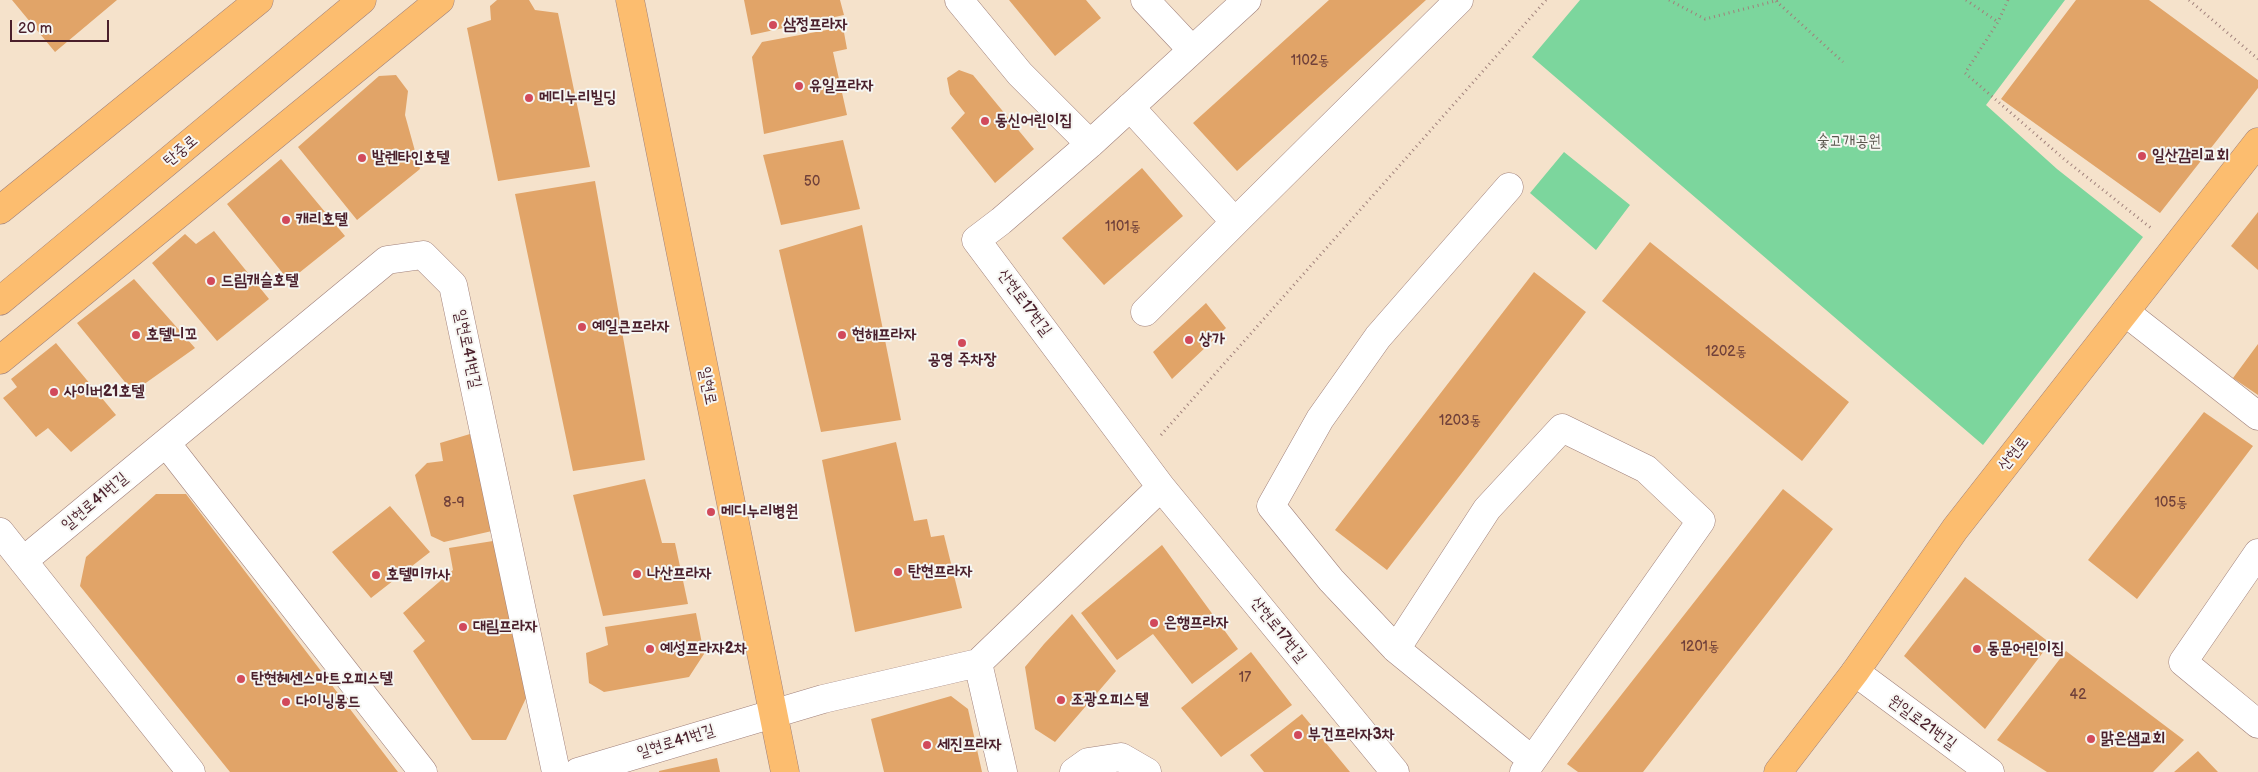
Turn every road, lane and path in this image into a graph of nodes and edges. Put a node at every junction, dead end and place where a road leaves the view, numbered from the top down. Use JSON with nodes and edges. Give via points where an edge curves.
{"nodes":[{"id":1,"x":259,"y":0,"type":"edge"},
{"id":2,"x":362,"y":0,"type":"edge"},
{"id":3,"x":440,"y":0,"type":"edge"},
{"id":4,"x":630,"y":0,"type":"edge"},
{"id":5,"x":959,"y":0,"type":"edge"},
{"id":6,"x":1145,"y":0,"type":"edge"},
{"id":7,"x":1247,"y":0,"type":"edge"},
{"id":8,"x":1459,"y":0,"type":"edge"},
{"id":9,"x":1546,"y":0,"type":"edge"},
{"id":10,"x":1669,"y":0,"type":"edge"},
{"id":11,"x":1777,"y":0,"type":"edge"},
{"id":12,"x":1966,"y":0,"type":"edge"},
{"id":13,"x":2008,"y":0,"type":"edge"},
{"id":14,"x":2189,"y":0,"type":"edge"},
{"id":15,"x":1998,"y":22,"type":"junction"},
{"id":16,"x":1192,"y":50,"type":"junction"},
{"id":17,"x":2258,"y":59,"type":"edge"},
{"id":18,"x":1843,"y":62,"type":"dead end"},
{"id":19,"x":1130,"y":107,"type":"junction"},
{"id":20,"x":2258,"y":142,"type":"edge"},
{"id":21,"x":1090,"y":144,"type":"junction"},
{"id":22,"x":1509,"y":187,"type":"dead end"},
{"id":23,"x":0,"y":210,"type":"edge"},
{"id":24,"x":1235,"y":222,"type":"junction"},
{"id":25,"x":2152,"y":229,"type":"dead end"},
{"id":26,"x":0,"y":301,"type":"edge"},
{"id":27,"x":1145,"y":312,"type":"dead end"},
{"id":28,"x":2125,"y":312,"type":"junction"},
{"id":29,"x":0,"y":360,"type":"edge"},
{"id":30,"x":2258,"y":416,"type":"edge"},
{"id":31,"x":1159,"y":437,"type":"dead end"},
{"id":32,"x":166,"y":443,"type":"junction"},
{"id":33,"x":1161,"y":487,"type":"junction"},
{"id":34,"x":0,"y":532,"type":"edge"},
{"id":35,"x":2258,"y":553,"type":"edge"},
{"id":36,"x":23,"y":561,"type":"junction"},
{"id":37,"x":1396,"y":648,"type":"junction"},
{"id":38,"x":978,"y":663,"type":"junction"},
{"id":39,"x":1855,"y":672,"type":"junction"},
{"id":40,"x":773,"y":713,"type":"junction"},
{"id":41,"x":2258,"y":724,"type":"edge"},
{"id":42,"x":1528,"y":766,"type":"edge"},
{"id":43,"x":190,"y":772,"type":"edge"},
{"id":44,"x":423,"y":772,"type":"edge"},
{"id":45,"x":556,"y":772,"type":"edge"},
{"id":46,"x":578,"y":772,"type":"edge"},
{"id":47,"x":785,"y":772,"type":"edge"},
{"id":48,"x":1003,"y":772,"type":"edge"},
{"id":49,"x":1074,"y":772,"type":"edge"},
{"id":50,"x":1147,"y":772,"type":"edge"},
{"id":51,"x":1394,"y":772,"type":"edge"},
{"id":52,"x":1778,"y":772,"type":"edge"},
{"id":53,"x":1990,"y":772,"type":"edge"}],
"edges":[{"from":1,"to":23,"type":"main road"},
{"from":2,"to":26,"type":"main road","name":"탄중로"},
{"from":3,"to":29,"type":"main road"},
{"from":4,"to":40,"type":"main road","name":"일현로"},
{"from":5,"to":21,"type":"street","via":[[1020,74]]},
{"from":6,"to":16,"type":"street"},
{"from":7,"to":16,"type":"street"},
{"from":8,"to":24,"type":"street"},
{"from":9,"to":31,"type":"path"},
{"from":10,"to":11,"type":"path","via":[[1705,20]]},
{"from":11,"to":18,"type":"path"},
{"from":12,"to":15,"type":"path"},
{"from":13,"to":15,"type":"path"},
{"from":14,"to":17,"type":"path"},
{"from":15,"to":25,"type":"path","via":[[1965,73],[2064,159]]},
{"from":16,"to":19,"type":"street"},
{"from":19,"to":21,"type":"street"},
{"from":19,"to":24,"type":"street"},
{"from":20,"to":28,"type":"main road","name":"산현로"},
{"from":21,"to":33,"type":"street","name":"산현로17번길","via":[[976,240]]},
{"from":22,"to":37,"type":"street","via":[[1378,337],[1320,419],[1271,506],[1331,580]]},
{"from":24,"to":27,"type":"street"},
{"from":28,"to":30,"type":"street"},
{"from":28,"to":39,"type":"main road","name":"산현로","via":[[1955,529]]},
{"from":32,"to":36,"type":"street","name":"일현로41번길"},
{"from":32,"to":44,"type":"street"},
{"from":32,"to":45,"type":"street","name":"일현로41번길","via":[[387,260],[423,255],[453,285]]},
{"from":33,"to":38,"type":"street"},
{"from":33,"to":51,"type":"street","name":"산현로17번길"},
{"from":34,"to":36,"type":"street"},
{"from":35,"to":41,"type":"street","via":[[2183,662]]},
{"from":36,"to":43,"type":"street"},
{"from":37,"to":42,"type":"street"},
{"from":37,"to":42,"type":"street","via":[[1487,509],[1562,428],[1646,469],[1701,521]]},
{"from":38,"to":40,"type":"street","name":"일현로41번길"},
{"from":38,"to":48,"type":"street"},
{"from":39,"to":52,"type":"main road","name":"산현로"},
{"from":39,"to":53,"type":"street","name":"원일로21번길"},
{"from":40,"to":46,"type":"street","name":"일현로41번길"},
{"from":40,"to":47,"type":"main road","name":"일현로"},
{"from":49,"to":50,"type":"street","via":[[1088,762],[1121,757]]}]}
